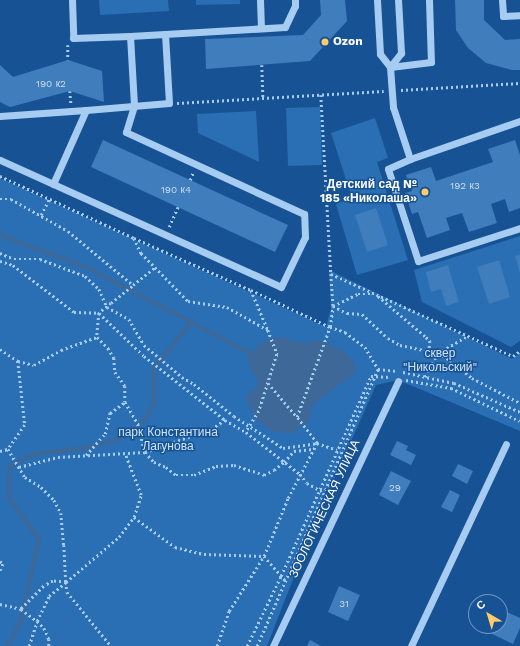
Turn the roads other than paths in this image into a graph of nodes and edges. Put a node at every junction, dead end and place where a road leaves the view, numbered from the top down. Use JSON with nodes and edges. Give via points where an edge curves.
{"nodes":[{"id":1,"x":72,"y":0,"type":"edge"},
{"id":2,"x":260,"y":0,"type":"edge"},
{"id":3,"x":295,"y":0,"type":"edge"},
{"id":4,"x":377,"y":0,"type":"edge"},
{"id":5,"x":398,"y":0,"type":"edge"},
{"id":6,"x":429,"y":0,"type":"edge"},
{"id":7,"x":502,"y":0,"type":"edge"},
{"id":8,"x":520,"y":15,"type":"edge"},
{"id":9,"x":261,"y":28,"type":"junction"},
{"id":10,"x":165,"y":34,"type":"junction"},
{"id":11,"x":130,"y":36,"type":"junction"},
{"id":12,"x":390,"y":67,"type":"junction"},
{"id":13,"x":134,"y":105,"type":"junction"},
{"id":14,"x":86,"y":110,"type":"junction"},
{"id":15,"x":0,"y":116,"type":"edge"},
{"id":16,"x":520,"y":121,"type":"edge"},
{"id":17,"x":410,"y":159,"type":"junction"},
{"id":18,"x":0,"y":160,"type":"edge"},
{"id":19,"x":53,"y":184,"type":"junction"},
{"id":20,"x":520,"y":228,"type":"edge"},
{"id":21,"x":399,"y":380,"type":"road end"},
{"id":22,"x":506,"y":444,"type":"dead end"},
{"id":23,"x":273,"y":646,"type":"edge"},
{"id":24,"x":411,"y":646,"type":"edge"}],
"edges":[{"from":1,"to":11,"type":"street","via":[[73,38]]},
{"from":2,"to":9,"type":"street"},
{"from":3,"to":9,"type":"street","via":[[295,6],[284,27]]},
{"from":4,"to":12,"type":"street","via":[[380,54]]},
{"from":5,"to":12,"type":"street","via":[[401,53]]},
{"from":6,"to":12,"type":"street","via":[[431,62]]},
{"from":7,"to":8,"type":"street","via":[[503,16]]},
{"from":9,"to":10,"type":"street"},
{"from":10,"to":11,"type":"street"},
{"from":10,"to":13,"type":"street","via":[[169,103]]},
{"from":11,"to":13,"type":"street"},
{"from":12,"to":17,"type":"street","via":[[393,107]]},
{"from":13,"to":14,"type":"street"},
{"from":13,"to":19,"type":"street","via":[[126,132],[304,214],[305,237],[281,288]]},
{"from":14,"to":15,"type":"street"},
{"from":14,"to":19,"type":"street"},
{"from":16,"to":17,"type":"street"},
{"from":17,"to":20,"type":"street","via":[[388,169],[418,261]]},
{"from":18,"to":19,"type":"street"},
{"from":21,"to":23,"type":"street","name":"ЗООЛОГИЧЕСКАЯ УЛИЦА"},
{"from":22,"to":24,"type":"street"}]}
